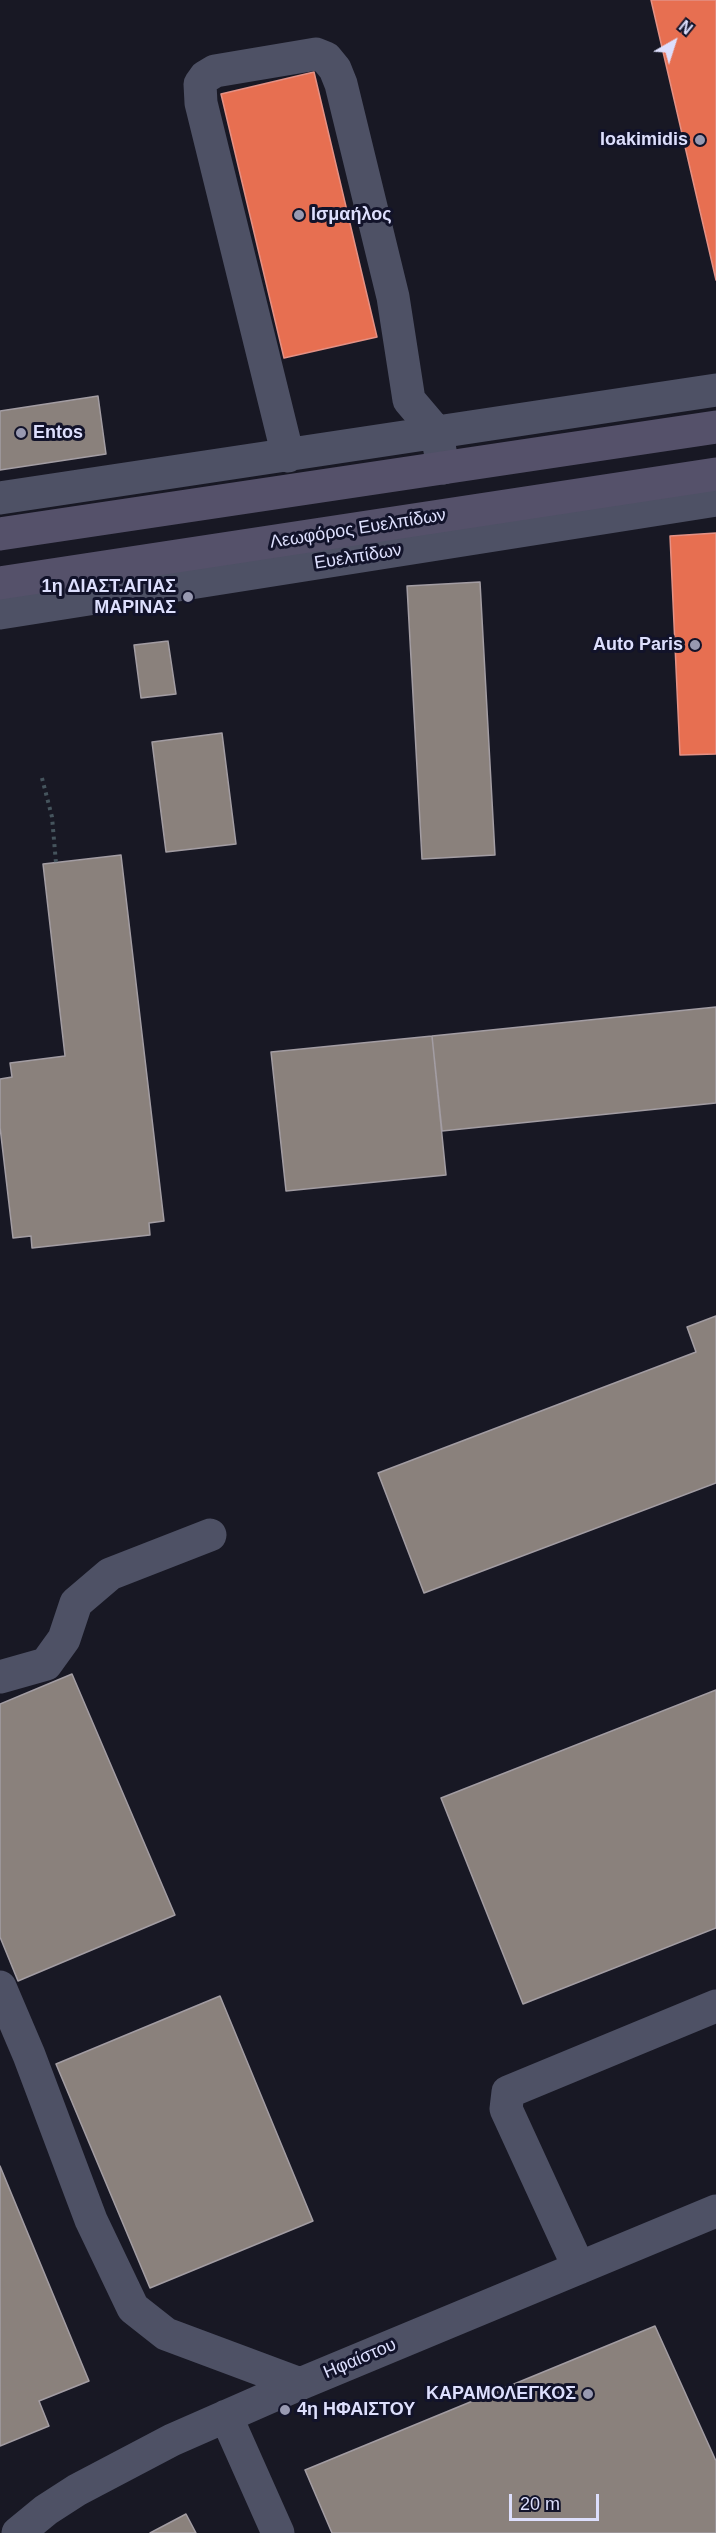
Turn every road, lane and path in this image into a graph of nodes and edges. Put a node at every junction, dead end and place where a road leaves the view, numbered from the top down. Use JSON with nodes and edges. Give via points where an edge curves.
{"nodes":[{"id":1,"x":716,"y":390,"type":"edge"},
{"id":2,"x":716,"y":427,"type":"edge"},
{"id":3,"x":437,"y":434,"type":"junction"},
{"id":4,"x":288,"y":456,"type":"junction"},
{"id":5,"x":443,"y":468,"type":"junction"},
{"id":6,"x":716,"y":474,"type":"edge"},
{"id":7,"x":0,"y":498,"type":"edge"},
{"id":8,"x":716,"y":500,"type":"edge"},
{"id":9,"x":541,"y":515,"type":"junction"},
{"id":10,"x":0,"y":534,"type":"edge"},
{"id":11,"x":0,"y":583,"type":"edge"},
{"id":12,"x":73,"y":587,"type":"junction"},
{"id":13,"x":0,"y":613,"type":"edge"},
{"id":14,"x":42,"y":778,"type":"dead end"},
{"id":15,"x":57,"y":863,"type":"dead end"},
{"id":16,"x":210,"y":1535,"type":"dead end"},
{"id":17,"x":0,"y":1677,"type":"edge"},
{"id":18,"x":0,"y":1987,"type":"edge"},
{"id":19,"x":716,"y":2006,"type":"edge"},
{"id":20,"x":716,"y":2211,"type":"edge"},
{"id":21,"x":579,"y":2268,"type":"junction"},
{"id":22,"x":300,"y":2384,"type":"junction"},
{"id":23,"x":226,"y":2416,"type":"junction"},
{"id":24,"x":18,"y":2533,"type":"edge"},
{"id":25,"x":278,"y":2533,"type":"edge"}],
"edges":[{"from":1,"to":3,"type":"street"},
{"from":2,"to":5,"type":"main road"},
{"from":3,"to":4,"type":"street"},
{"from":3,"to":4,"type":"street","via":[[409,400],[393,297],[340,84],[335,69],[326,58],[316,54],[215,71],[200,84],[201,103]]},
{"from":3,"to":5,"type":"street"},
{"from":4,"to":7,"type":"street"},
{"from":5,"to":10,"type":"main road"},
{"from":6,"to":9,"type":"main road","name":"Λεωφόρος Ευελπίδων"},
{"from":8,"to":9,"type":"street"},
{"from":9,"to":12,"type":"main road","name":"Λεωφόρος Ευελπίδων"},
{"from":11,"to":12,"type":"main road","name":"Λεωφόρος Ευελπίδων"},
{"from":12,"to":13,"type":"street"},
{"from":14,"to":15,"type":"path","via":[[52,817]]},
{"from":16,"to":17,"type":"street","via":[[110,1574],[76,1603],[63,1639],[46,1664]]},
{"from":18,"to":22,"type":"street","via":[[91,2220],[133,2308],[166,2334]]},
{"from":19,"to":21,"type":"street","via":[[508,2092],[506,2109]]},
{"from":20,"to":21,"type":"street","name":"Ηφαίστου"},
{"from":21,"to":22,"type":"street","name":"Ηφαίστου"},
{"from":22,"to":23,"type":"street","name":"Ηφαίστου"},
{"from":23,"to":24,"type":"street","name":"Ηφαίστου","via":[[92,2481]]},
{"from":23,"to":25,"type":"street"}]}
